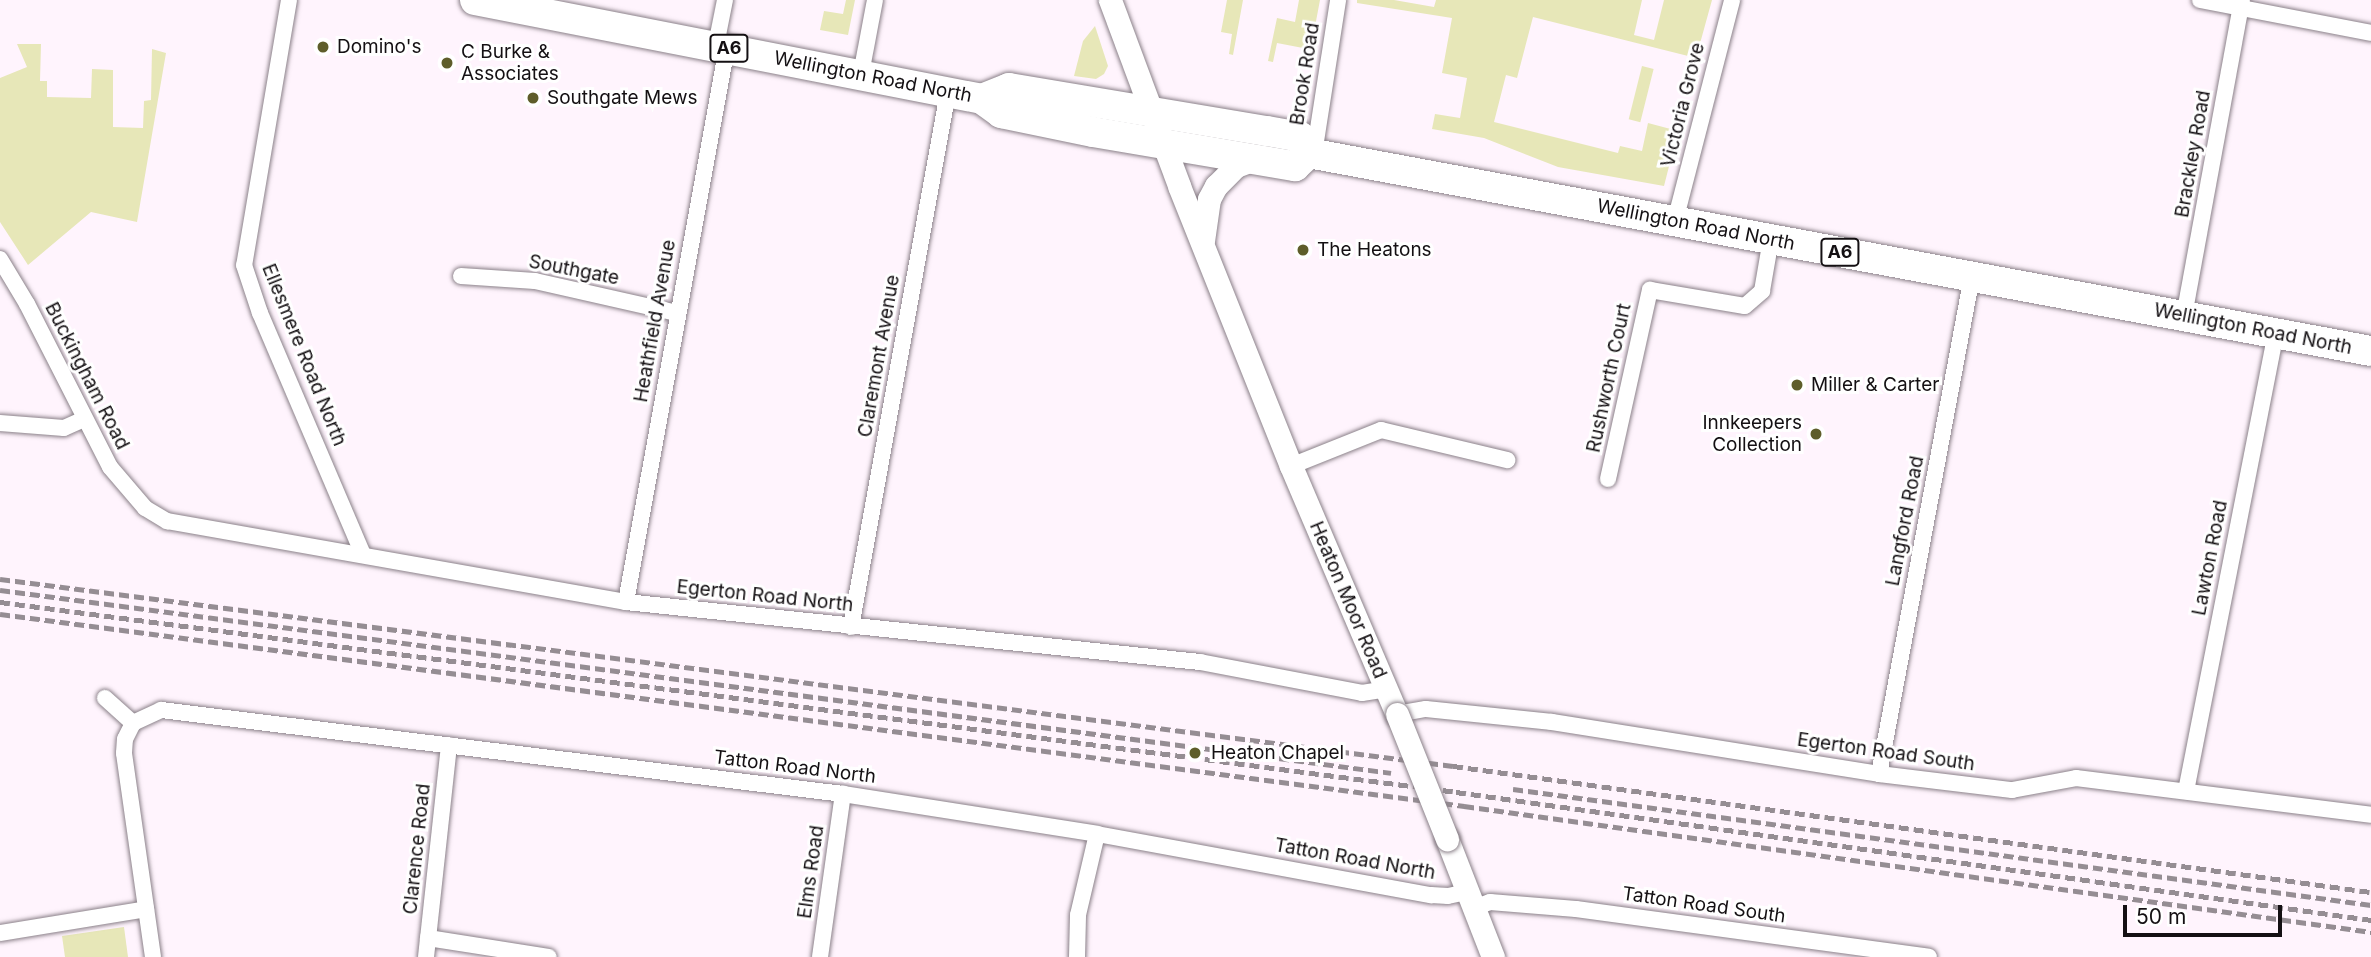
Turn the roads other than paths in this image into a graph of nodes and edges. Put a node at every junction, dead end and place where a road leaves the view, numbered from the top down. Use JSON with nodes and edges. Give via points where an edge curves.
{"nodes":[{"id":1,"x":289,"y":0,"type":"edge"},
{"id":2,"x":475,"y":0,"type":"edge"},
{"id":3,"x":724,"y":0,"type":"edge"},
{"id":4,"x":874,"y":0,"type":"edge"},
{"id":5,"x":1110,"y":0,"type":"edge"},
{"id":6,"x":1338,"y":0,"type":"edge"},
{"id":7,"x":1732,"y":0,"type":"edge"},
{"id":8,"x":2200,"y":0,"type":"edge"},
{"id":9,"x":2241,"y":4,"type":"edge"},
{"id":10,"x":572,"y":9,"type":"edge"},
{"id":11,"x":2371,"y":33,"type":"edge"},
{"id":12,"x":721,"y":46,"type":"junction"},
{"id":13,"x":861,"y":75,"type":"junction"},
{"id":14,"x":948,"y":92,"type":"junction"},
{"id":15,"x":982,"y":99,"type":"junction"},
{"id":16,"x":1152,"y":110,"type":"junction"},
{"id":17,"x":1163,"y":144,"type":"junction"},
{"id":18,"x":1312,"y":153,"type":"junction"},
{"id":19,"x":1254,"y":159,"type":"junction"},
{"id":20,"x":1675,"y":221,"type":"junction"},
{"id":21,"x":1772,"y":239,"type":"junction"},
{"id":22,"x":1203,"y":242,"type":"junction"},
{"id":23,"x":0,"y":259,"type":"edge"},
{"id":24,"x":461,"y":276,"type":"dead end"},
{"id":25,"x":1972,"y":276,"type":"junction"},
{"id":26,"x":677,"y":313,"type":"junction"},
{"id":27,"x":2184,"y":316,"type":"junction"},
{"id":28,"x":2276,"y":333,"type":"junction"},
{"id":29,"x":2371,"y":351,"type":"edge"},
{"id":30,"x":84,"y":419,"type":"junction"},
{"id":31,"x":0,"y":423,"type":"edge"},
{"id":32,"x":1507,"y":460,"type":"dead end"},
{"id":33,"x":1291,"y":466,"type":"junction"},
{"id":34,"x":1608,"y":479,"type":"dead end"},
{"id":35,"x":145,"y":508,"type":"joint"},
{"id":36,"x":363,"y":554,"type":"junction"},
{"id":37,"x":626,"y":602,"type":"junction"},
{"id":38,"x":851,"y":627,"type":"junction"},
{"id":39,"x":1386,"y":689,"type":"junction"},
{"id":40,"x":105,"y":698,"type":"dead end"},
{"id":41,"x":1397,"y":713,"type":"junction"},
{"id":42,"x":133,"y":723,"type":"junction"},
{"id":43,"x":450,"y":745,"type":"junction"},
{"id":44,"x":1879,"y":774,"type":"junction"},
{"id":45,"x":2186,"y":791,"type":"junction"},
{"id":46,"x":843,"y":794,"type":"junction"},
{"id":47,"x":2371,"y":815,"type":"edge"},
{"id":48,"x":1097,"y":834,"type":"junction"},
{"id":49,"x":1470,"y":900,"type":"junction"},
{"id":50,"x":146,"y":909,"type":"junction"},
{"id":51,"x":0,"y":933,"type":"edge"},
{"id":52,"x":428,"y":938,"type":"junction"},
{"id":53,"x":153,"y":957,"type":"edge"},
{"id":54,"x":426,"y":957,"type":"edge"},
{"id":55,"x":549,"y":957,"type":"edge"},
{"id":56,"x":820,"y":957,"type":"edge"},
{"id":57,"x":1077,"y":957,"type":"edge"},
{"id":58,"x":1493,"y":957,"type":"edge"},
{"id":59,"x":1929,"y":957,"type":"edge"}],
"edges":[{"from":1,"to":36,"type":"street","name":"Ellesmere Road North","via":[[244,265]]},
{"from":2,"to":10,"type":"highway","name":"Wellington Road North","number":"A6"},
{"from":3,"to":12,"type":"street","name":"Heathfield Avenue"},
{"from":4,"to":13,"type":"street"},
{"from":5,"to":16,"type":"main road","name":"Heaton Moor Road"},
{"from":6,"to":18,"type":"street","name":"Brook Road"},
{"from":7,"to":20,"type":"street","name":"Victoria Grove"},
{"from":8,"to":9,"type":"street"},
{"from":9,"to":11,"type":"street"},
{"from":9,"to":27,"type":"street","name":"Brackley Road"},
{"from":10,"to":12,"type":"highway","name":"Wellington Road North","number":"A6"},
{"from":12,"to":13,"type":"highway","name":"Wellington Road North","number":"A6"},
{"from":12,"to":26,"type":"street","name":"Heathfield Avenue"},
{"from":13,"to":14,"type":"highway","name":"Wellington Road North","number":"A6"},
{"from":14,"to":15,"type":"highway","name":"Wellington Road North","number":"A6"},
{"from":14,"to":38,"type":"street","name":"Claremont Avenue"},
{"from":15,"to":16,"type":"highway","name":"Wellington Road North","number":"A6","via":[[1009,88]]},
{"from":15,"to":17,"type":"highway","name":"Wellington Road North","number":"A6","via":[[1001,113]]},
{"from":16,"to":17,"type":"main road","name":"Heaton Moor Road"},
{"from":16,"to":18,"type":"highway","name":"Wellington Road North","number":"A6","via":[[1300,137]]},
{"from":17,"to":19,"type":"highway","name":"Wellington Road North","number":"A6"},
{"from":17,"to":22,"type":"main road","name":"Heaton Moor Road"},
{"from":18,"to":19,"type":"highway","name":"Wellington Road North","number":"A6","via":[[1295,166]]},
{"from":18,"to":20,"type":"highway","name":"Wellington Road North","number":"A6"},
{"from":19,"to":22,"type":"main road","name":"Heaton Moor Road","via":[[1236,166],[1216,186],[1209,199]]},
{"from":20,"to":21,"type":"highway","name":"Wellington Road North","number":"A6"},
{"from":21,"to":25,"type":"highway","name":"Wellington Road North","number":"A6"},
{"from":21,"to":34,"type":"street","name":"Rushworth Court","via":[[1762,291],[1745,306],[1650,290]]},
{"from":22,"to":33,"type":"main road","name":"Heaton Moor Road"},
{"from":23,"to":30,"type":"street","name":"Buckingham Road"},
{"from":24,"to":26,"type":"street","name":"Southgate","via":[[534,281]]},
{"from":25,"to":27,"type":"highway","name":"Wellington Road North","number":"A6"},
{"from":25,"to":44,"type":"street","name":"Langford Road"},
{"from":26,"to":37,"type":"street","name":"Heathfield Avenue"},
{"from":27,"to":28,"type":"highway","name":"Wellington Road North","number":"A6"},
{"from":28,"to":29,"type":"highway","name":"Wellington Road North","number":"A6"},
{"from":28,"to":45,"type":"street","name":"Lawton Road"},
{"from":30,"to":31,"type":"street","via":[[64,428]]},
{"from":30,"to":35,"type":"street","name":"Buckingham Road","via":[[110,467]]},
{"from":32,"to":33,"type":"street","via":[[1381,430]]},
{"from":33,"to":39,"type":"main road","name":"Heaton Moor Road"},
{"from":35,"to":36,"type":"street","name":"Egerton Road North","via":[[167,521],[193,527]]},
{"from":36,"to":37,"type":"street","name":"Egerton Road North"},
{"from":37,"to":38,"type":"street","name":"Egerton Road North"},
{"from":38,"to":39,"type":"street","name":"Egerton Road North","via":[[1200,662],[1362,693]]},
{"from":39,"to":41,"type":"main road","name":"Heaton Moor Road"},
{"from":40,"to":42,"type":"street"},
{"from":41,"to":44,"type":"street","name":"Egerton Road South","via":[[1426,709],[1552,722]]},
{"from":41,"to":49,"type":"main road","name":"Heaton Moor Road","bridge":true},
{"from":42,"to":43,"type":"street","name":"Tatton Road North","via":[[161,710]]},
{"from":42,"to":50,"type":"street","via":[[125,739],[126,776]]},
{"from":43,"to":46,"type":"street","name":"Tatton Road North"},
{"from":43,"to":52,"type":"street","name":"Clarence Road"},
{"from":44,"to":45,"type":"street","name":"Egerton Road South","via":[[2012,790],[2076,778]]},
{"from":45,"to":47,"type":"street","name":"Egerton Road South"},
{"from":46,"to":48,"type":"street","name":"Tatton Road North"},
{"from":46,"to":56,"type":"street","name":"Elms Road"},
{"from":48,"to":49,"type":"street","name":"Tatton Road North"},
{"from":48,"to":57,"type":"street","via":[[1078,915]]},
{"from":49,"to":58,"type":"main road","name":"Heaton Moor Road"},
{"from":49,"to":59,"type":"street","name":"Tatton Road South","via":[[1576,909]]},
{"from":50,"to":51,"type":"street"},
{"from":50,"to":53,"type":"street"},
{"from":52,"to":54,"type":"street","name":"Clarence Road"},
{"from":52,"to":55,"type":"street"}]}
